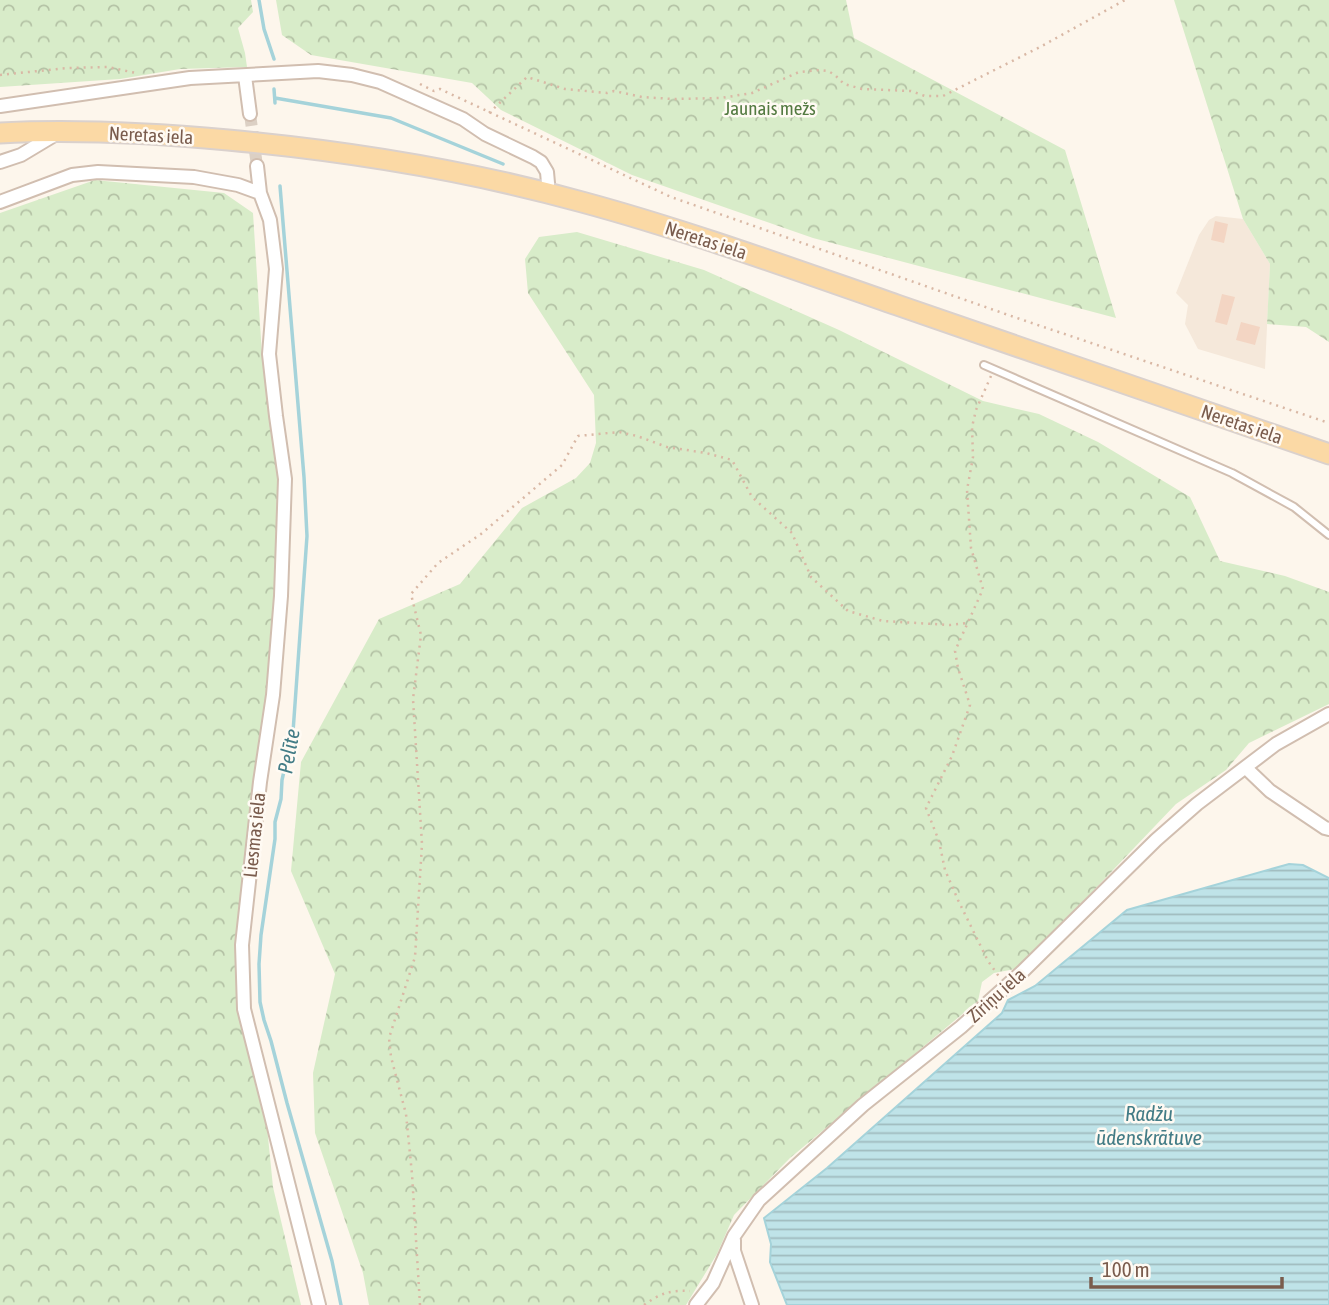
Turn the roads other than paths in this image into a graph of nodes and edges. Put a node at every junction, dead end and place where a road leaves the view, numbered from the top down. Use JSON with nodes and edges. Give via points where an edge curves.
{"nodes":[{"id":1,"x":245,"y":76,"type":"junction"},
{"id":2,"x":0,"y":106,"type":"edge"},
{"id":3,"x":250,"y":114,"type":"tunnel mouth"},
{"id":4,"x":60,"y":132,"type":"junction"},
{"id":5,"x":0,"y":133,"type":"edge"},
{"id":6,"x":0,"y":162,"type":"edge"},
{"id":7,"x":257,"y":166,"type":"tunnel mouth"},
{"id":8,"x":547,"y":192,"type":"junction"},
{"id":9,"x":260,"y":193,"type":"junction"},
{"id":10,"x":0,"y":202,"type":"edge"},
{"id":11,"x":984,"y":365,"type":"dead end"},
{"id":12,"x":1329,"y":454,"type":"edge"},
{"id":13,"x":1329,"y":535,"type":"edge"},
{"id":14,"x":1329,"y":714,"type":"edge"},
{"id":15,"x":1246,"y":768,"type":"junction"},
{"id":16,"x":1329,"y":829,"type":"edge"},
{"id":17,"x":734,"y":1236,"type":"junction"},
{"id":18,"x":318,"y":1305,"type":"edge"},
{"id":19,"x":696,"y":1305,"type":"edge"},
{"id":20,"x":752,"y":1305,"type":"edge"}],
"edges":[{"from":1,"to":2,"type":"street","via":[[190,78]]},
{"from":1,"to":3,"type":"street"},
{"from":1,"to":8,"type":"street","via":[[318,71],[380,82],[463,119],[541,162],[547,172]]},
{"from":4,"to":5,"type":"main road","name":"Neretas iela"},
{"from":4,"to":6,"type":"street"},
{"from":4,"to":8,"type":"main road","name":"Neretas iela","via":[[154,134],[342,152]]},
{"from":7,"to":9,"type":"street","name":"Liesmas iela"},
{"from":8,"to":12,"type":"main road","name":"Neretas iela","via":[[698,236]]},
{"from":9,"to":10,"type":"street","via":[[194,177],[98,172],[72,175]]},
{"from":9,"to":18,"type":"street","name":"Liesmas iela","via":[[270,220],[276,269],[269,354],[285,479],[273,695],[242,945],[244,1009]]},
{"from":11,"to":13,"type":"lane","via":[[1232,473],[1294,507]]},
{"from":14,"to":15,"type":"street","name":"Zīriņu iela","via":[[1276,744]]},
{"from":15,"to":16,"type":"street","via":[[1270,791]]},
{"from":15,"to":17,"type":"street","name":"Zīriņu iela","via":[[1156,840],[961,1027],[863,1105],[759,1199]]},
{"from":17,"to":19,"type":"street","name":"Zīriņu iela","via":[[713,1283]]},
{"from":17,"to":20,"type":"street","via":[[734,1251]]}]}
